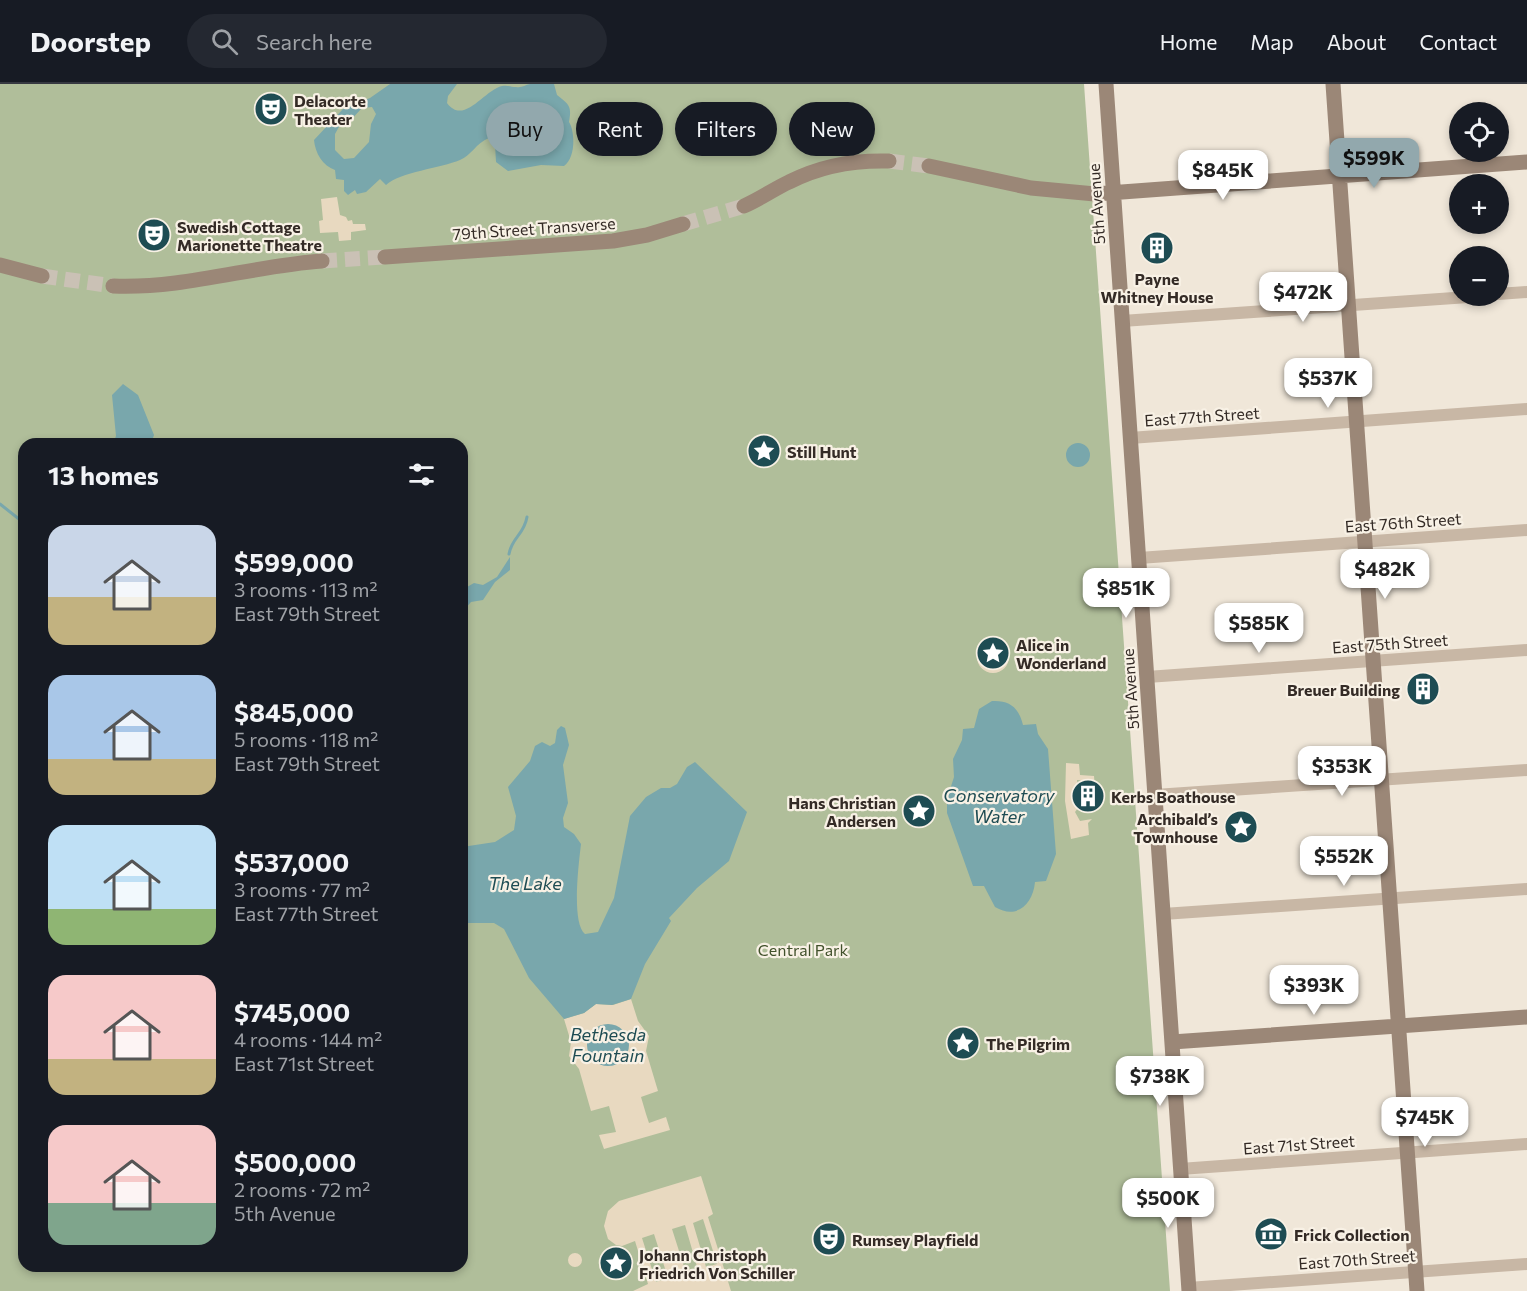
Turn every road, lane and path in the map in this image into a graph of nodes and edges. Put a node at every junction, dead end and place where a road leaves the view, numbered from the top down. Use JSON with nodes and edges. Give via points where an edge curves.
{"nodes":[{"id":1,"x":1106,"y":84,"type":"edge"},
{"id":2,"x":1333,"y":84,"type":"edge"},
{"id":3,"x":889,"y":161,"type":"tunnel mouth"},
{"id":4,"x":1527,"y":162,"type":"edge"},
{"id":5,"x":929,"y":166,"type":"tunnel mouth"},
{"id":6,"x":1338,"y":176,"type":"junction"},
{"id":7,"x":1113,"y":193,"type":"junction"},
{"id":8,"x":744,"y":206,"type":"tunnel mouth"},
{"id":9,"x":683,"y":224,"type":"tunnel mouth"},
{"id":10,"x":385,"y":257,"type":"tunnel mouth"},
{"id":11,"x":322,"y":261,"type":"tunnel mouth"},
{"id":12,"x":0,"y":265,"type":"edge"},
{"id":13,"x":42,"y":276,"type":"tunnel mouth"},
{"id":14,"x":113,"y":286,"type":"tunnel mouth"},
{"id":15,"x":1527,"y":292,"type":"edge"},
{"id":16,"x":1509,"y":293,"type":"edge"},
{"id":17,"x":1449,"y":298,"type":"edge"},
{"id":18,"x":1348,"y":305,"type":"junction"},
{"id":19,"x":1122,"y":321,"type":"junction"},
{"id":20,"x":1527,"y":409,"type":"edge"},
{"id":21,"x":1355,"y":422,"type":"junction"},
{"id":22,"x":1130,"y":438,"type":"junction"},
{"id":23,"x":1527,"y":530,"type":"edge"},
{"id":24,"x":1364,"y":542,"type":"junction"},
{"id":25,"x":1138,"y":558,"type":"junction"},
{"id":26,"x":1527,"y":650,"type":"edge"},
{"id":27,"x":1374,"y":661,"type":"junction"},
{"id":28,"x":1147,"y":677,"type":"junction"},
{"id":29,"x":1527,"y":770,"type":"edge"},
{"id":30,"x":1382,"y":780,"type":"junction"},
{"id":31,"x":1155,"y":795,"type":"junction"},
{"id":32,"x":1527,"y":889,"type":"edge"},
{"id":33,"x":1391,"y":899,"type":"junction"},
{"id":34,"x":1163,"y":914,"type":"junction"},
{"id":35,"x":1527,"y":1017,"type":"edge"},
{"id":36,"x":1400,"y":1026,"type":"junction"},
{"id":37,"x":1172,"y":1042,"type":"junction"},
{"id":38,"x":1527,"y":1144,"type":"edge"},
{"id":39,"x":1408,"y":1153,"type":"junction"},
{"id":40,"x":1180,"y":1169,"type":"junction"},
{"id":41,"x":1527,"y":1264,"type":"edge"},
{"id":42,"x":1416,"y":1272,"type":"junction"},
{"id":43,"x":1189,"y":1289,"type":"edge"},
{"id":44,"x":1417,"y":1291,"type":"edge"}],
"edges":[{"from":1,"to":7,"type":"main road","name":"5th Avenue"},
{"from":2,"to":6,"type":"main road"},
{"from":3,"to":8,"type":"main road","via":[[855,162],[823,169],[792,180]]},
{"from":4,"to":6,"type":"main road"},
{"from":5,"to":7,"type":"main road","via":[[1031,188]]},
{"from":6,"to":7,"type":"main road"},
{"from":6,"to":18,"type":"main road"},
{"from":7,"to":19,"type":"main road","name":"5th Avenue"},
{"from":9,"to":10,"type":"main road","name":"79th Street Transverse","via":[[613,241]]},
{"from":11,"to":14,"type":"main road","via":[[176,285]]},
{"from":12,"to":13,"type":"main road"},
{"from":15,"to":16,"type":"street"},
{"from":17,"to":18,"type":"street"},
{"from":18,"to":19,"type":"street"},
{"from":18,"to":21,"type":"main road"},
{"from":19,"to":22,"type":"main road","name":"5th Avenue"},
{"from":20,"to":21,"type":"street","name":"East 77th Street"},
{"from":21,"to":22,"type":"street","name":"East 77th Street"},
{"from":21,"to":24,"type":"main road"},
{"from":22,"to":25,"type":"main road","name":"5th Avenue"},
{"from":23,"to":24,"type":"street","name":"East 76th Street"},
{"from":24,"to":25,"type":"street","name":"East 76th Street"},
{"from":24,"to":27,"type":"main road"},
{"from":25,"to":28,"type":"main road","name":"5th Avenue"},
{"from":26,"to":27,"type":"street","name":"East 75th Street"},
{"from":27,"to":28,"type":"street","name":"East 75th Street"},
{"from":27,"to":30,"type":"main road"},
{"from":28,"to":31,"type":"main road","name":"5th Avenue"},
{"from":29,"to":30,"type":"street"},
{"from":30,"to":31,"type":"street"},
{"from":30,"to":33,"type":"main road"},
{"from":31,"to":34,"type":"main road","name":"5th Avenue"},
{"from":32,"to":33,"type":"street"},
{"from":33,"to":34,"type":"street"},
{"from":33,"to":36,"type":"main road"},
{"from":34,"to":37,"type":"main road","name":"5th Avenue"},
{"from":35,"to":36,"type":"main road"},
{"from":36,"to":37,"type":"main road"},
{"from":36,"to":39,"type":"main road"},
{"from":37,"to":40,"type":"main road","name":"5th Avenue"},
{"from":38,"to":39,"type":"street","name":"East 71st Street"},
{"from":39,"to":40,"type":"street","name":"East 71st Street"},
{"from":39,"to":42,"type":"main road"},
{"from":40,"to":43,"type":"main road","name":"5th Avenue"},
{"from":41,"to":42,"type":"street","name":"East 70th Street"},
{"from":42,"to":43,"type":"street","name":"East 70th Street"},
{"from":42,"to":44,"type":"main road"}]}
